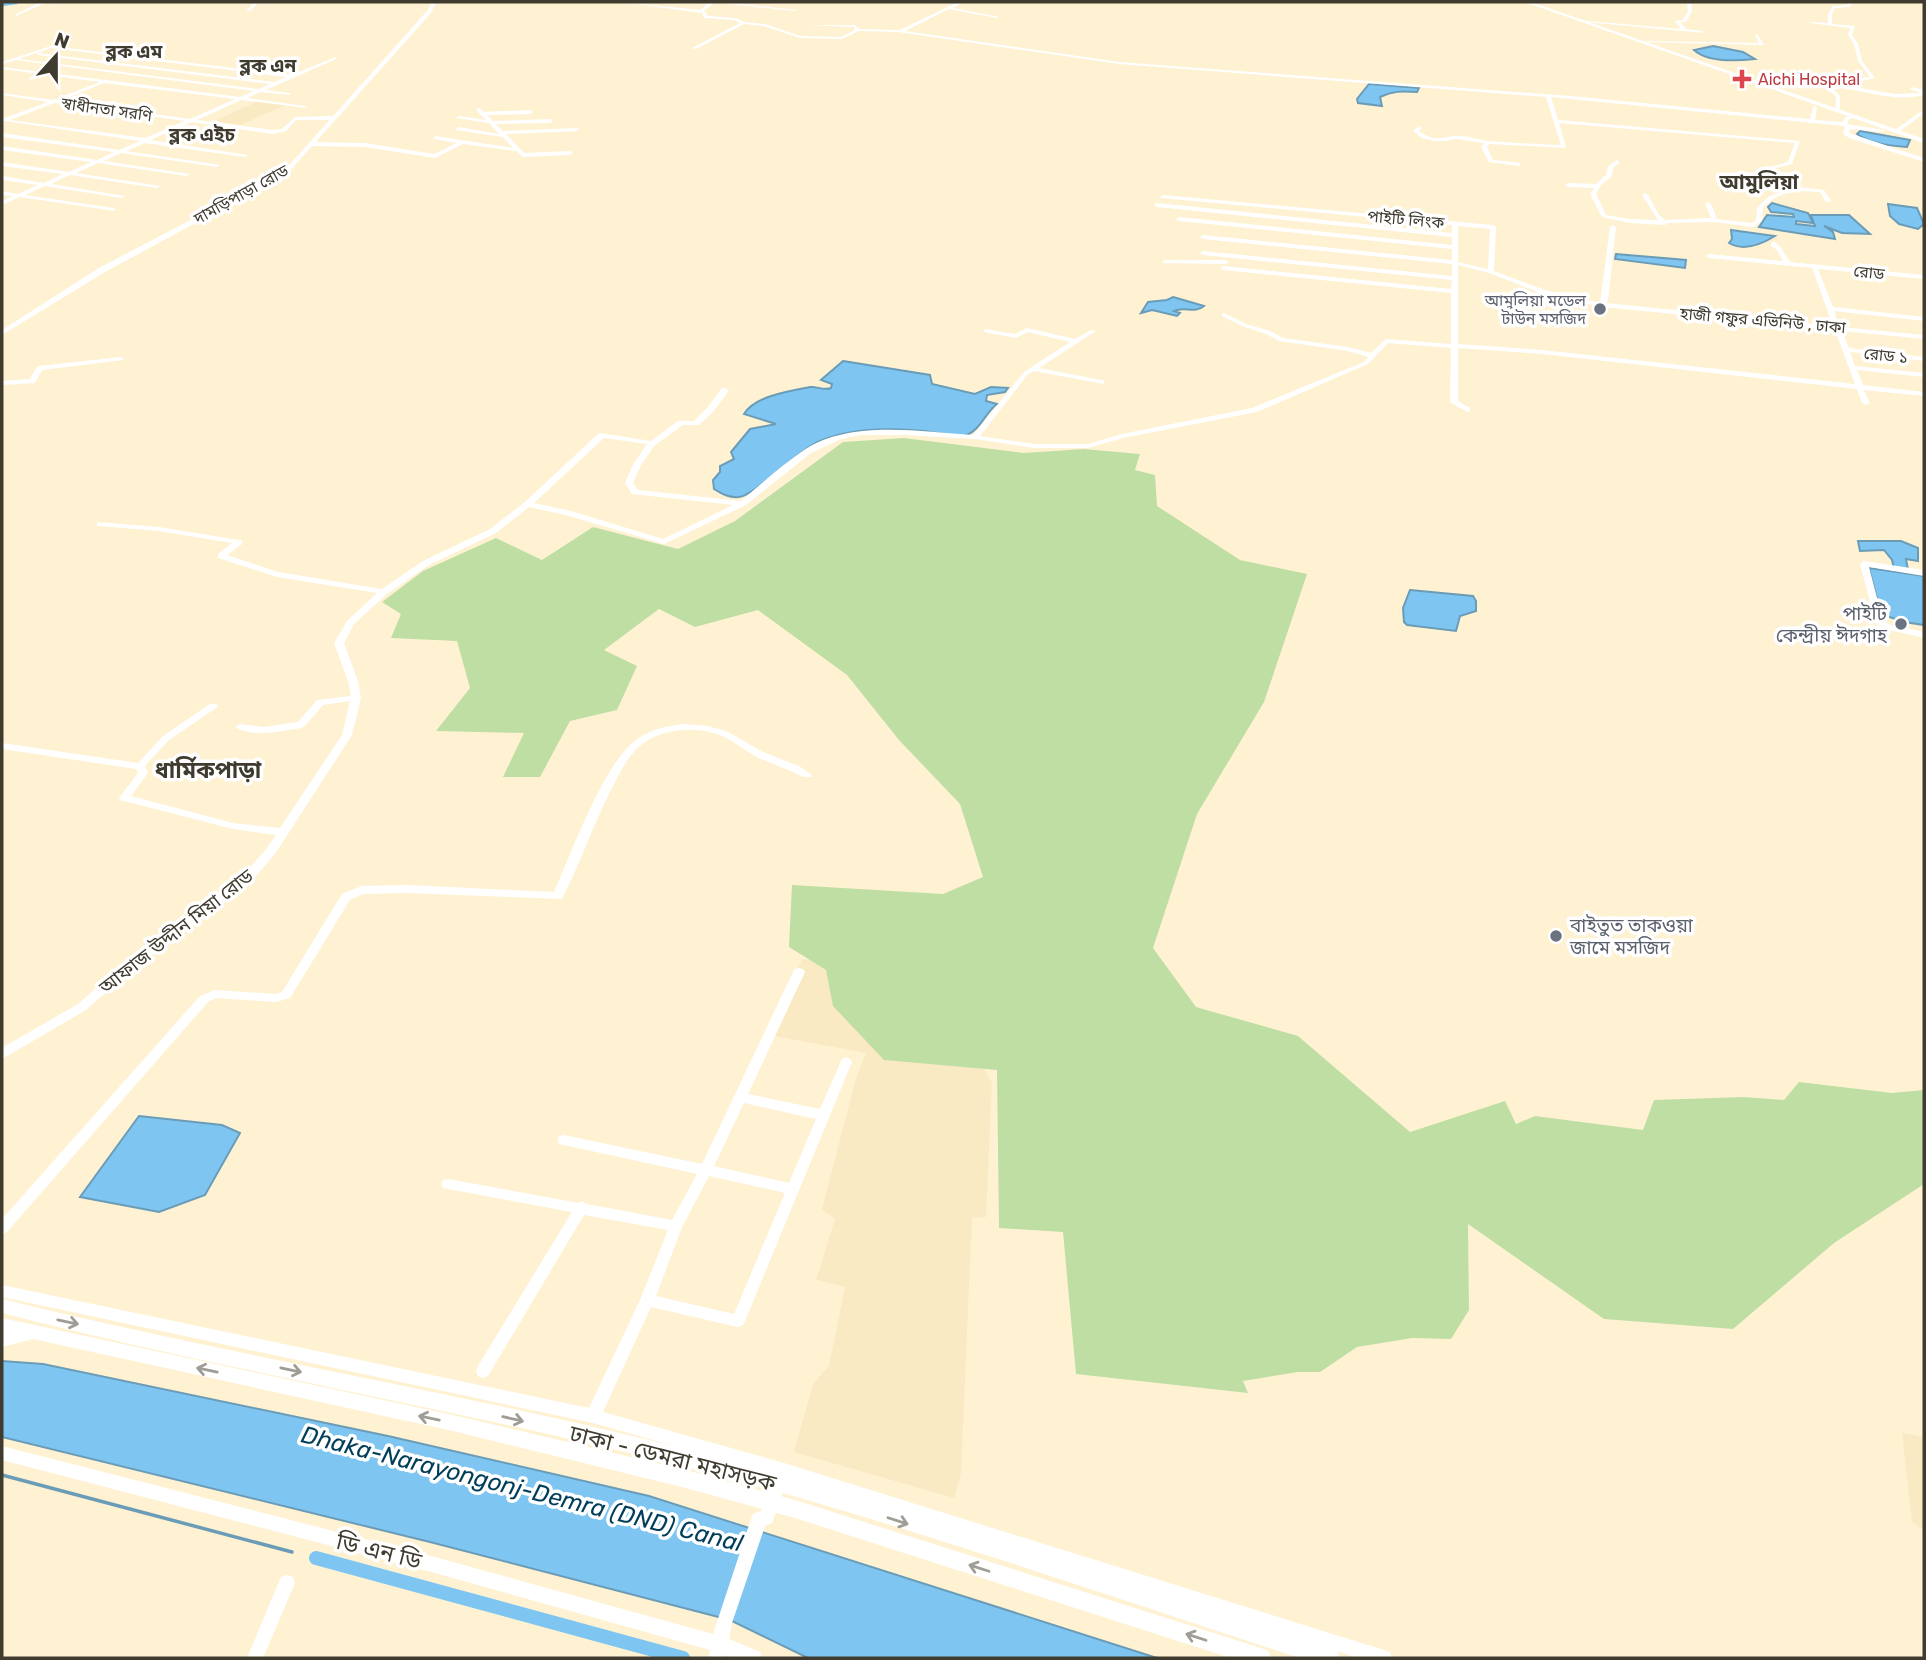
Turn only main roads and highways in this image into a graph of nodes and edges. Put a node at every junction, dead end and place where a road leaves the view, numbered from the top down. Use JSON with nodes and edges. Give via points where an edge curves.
{"nodes":[{"id":1,"x":434,"y":2,"type":"edge"},
{"id":2,"x":624,"y":2,"type":"edge"},
{"id":3,"x":713,"y":2,"type":"edge"},
{"id":4,"x":1527,"y":2,"type":"edge"},
{"id":5,"x":704,"y":12,"type":"joint"},
{"id":6,"x":1924,"y":141,"type":"edge"},
{"id":7,"x":2,"y":333,"type":"edge"},
{"id":8,"x":2,"y":1306,"type":"edge"},
{"id":9,"x":2,"y":1325,"type":"edge"},
{"id":10,"x":30,"y":1333,"type":"junction"},
{"id":11,"x":2,"y":1339,"type":"edge"},
{"id":12,"x":1261,"y":1658,"type":"edge"},
{"id":13,"x":1331,"y":1658,"type":"edge"}],
"edges":[{"from":1,"to":7,"type":"main road","name":"দামড়িপাড়া রোড","via":[[293,166],[102,270]]},
{"from":2,"to":5,"type":"main road"},
{"from":3,"to":5,"type":"main road"},
{"from":4,"to":6,"type":"main road"},
{"from":8,"to":13,"type":"main road","name":"ঢাকা - ডেমরা মহাসড়ক","one_way":true,"via":[[693,1460],[802,1490]]},
{"from":9,"to":10,"type":"main road","name":"ঢাকা - ডেমরা মহাসড়ক"},
{"from":10,"to":11,"type":"main road"},
{"from":12,"to":10,"type":"main road","name":"ঢাকা - ডেমরা মহাসড়ক","one_way":true,"via":[[795,1509],[686,1479],[453,1423]]}]}
